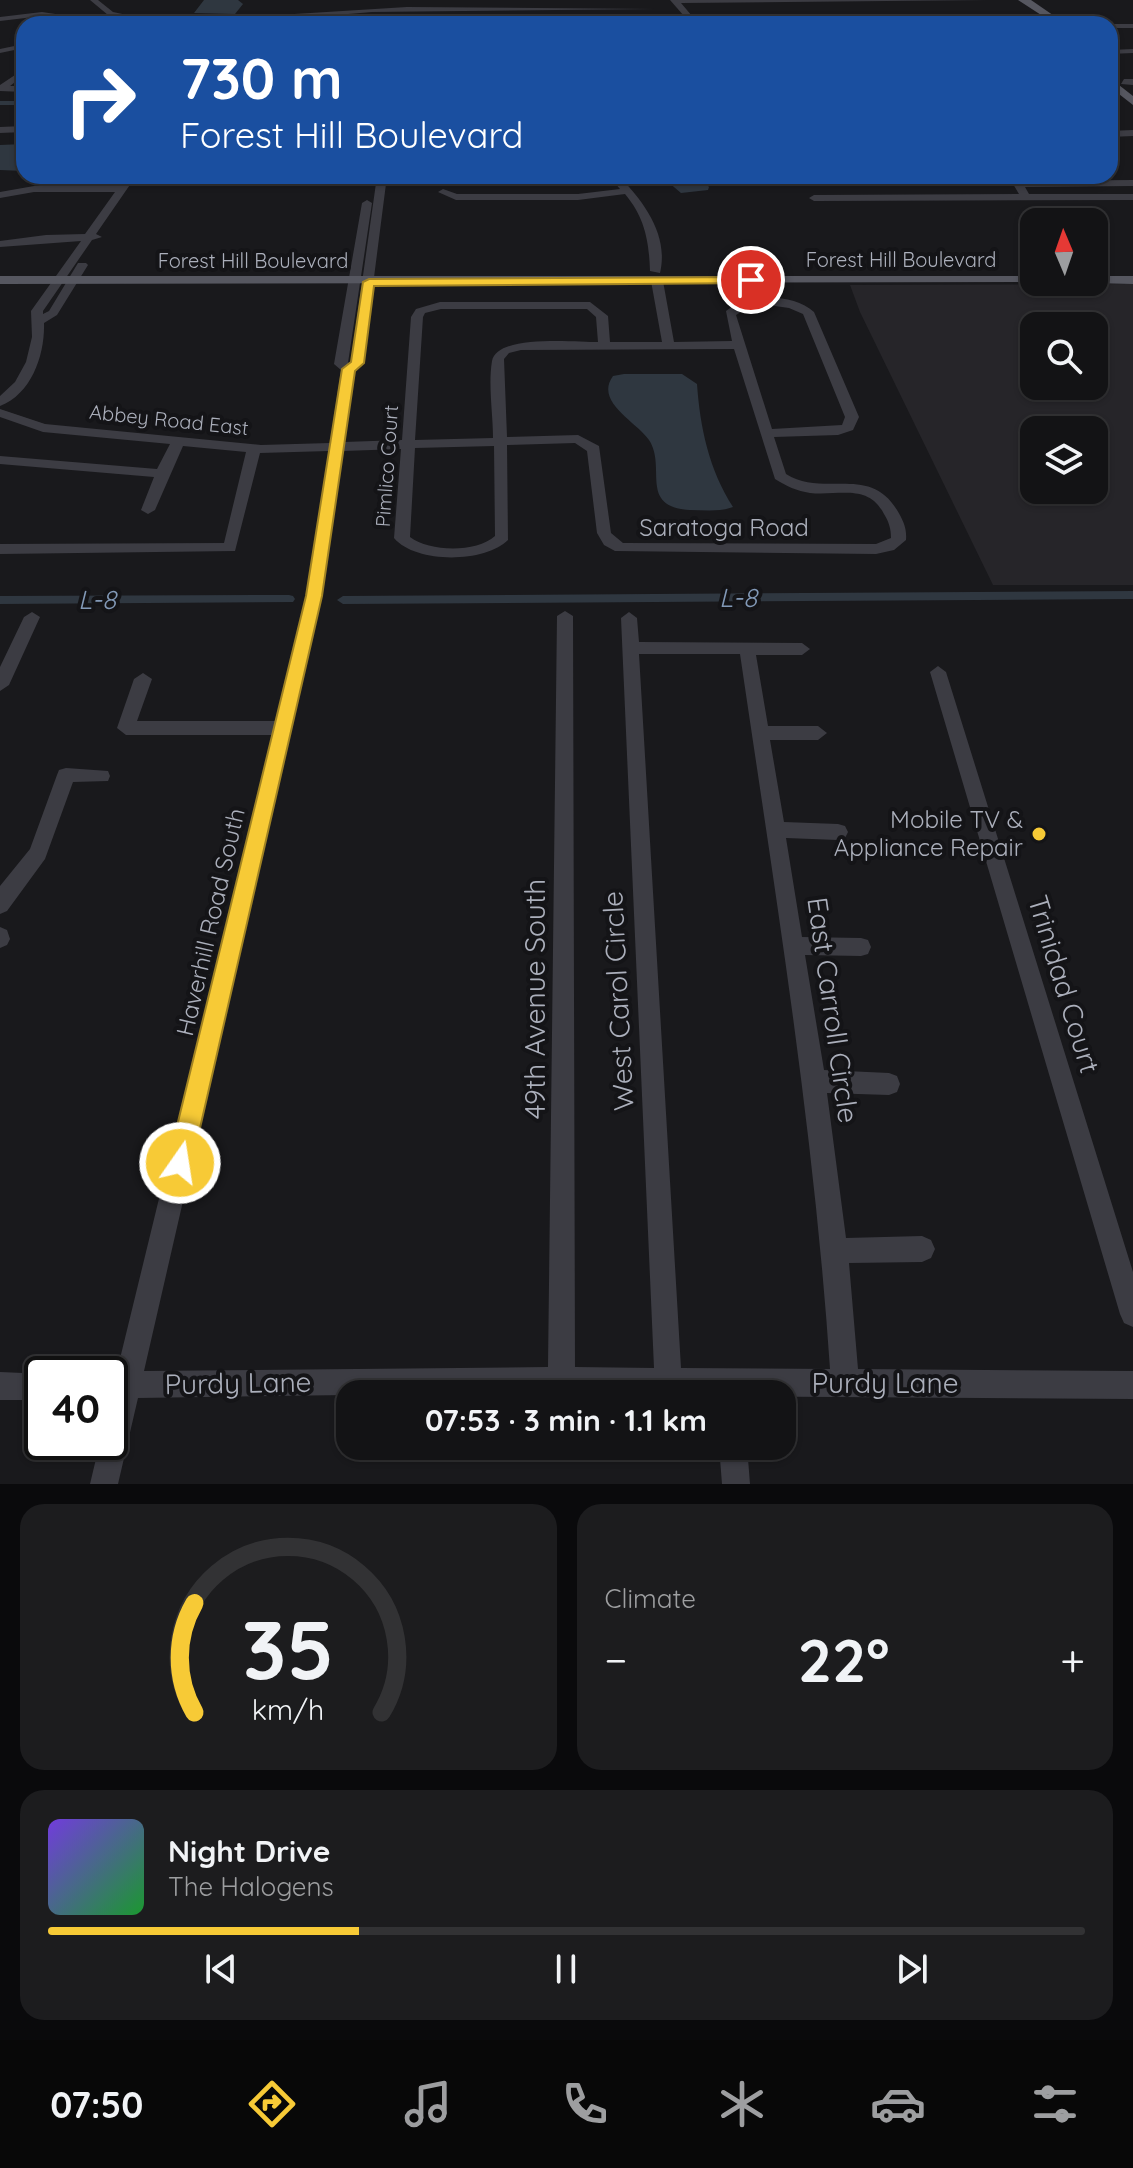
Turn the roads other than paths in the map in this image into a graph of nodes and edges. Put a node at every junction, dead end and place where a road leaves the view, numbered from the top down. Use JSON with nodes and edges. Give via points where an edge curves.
{"nodes":[{"id":1,"x":94,"y":0,"type":"edge"},
{"id":2,"x":403,"y":0,"type":"edge"},
{"id":3,"x":641,"y":0,"type":"edge"},
{"id":4,"x":674,"y":0,"type":"edge"},
{"id":5,"x":984,"y":0,"type":"edge"},
{"id":6,"x":1022,"y":0,"type":"edge"},
{"id":7,"x":1033,"y":0,"type":"edge"},
{"id":8,"x":714,"y":1,"type":"edge"},
{"id":9,"x":440,"y":5,"type":"edge"},
{"id":10,"x":533,"y":9,"type":"junction"},
{"id":11,"x":580,"y":9,"type":"junction"},
{"id":12,"x":626,"y":9,"type":"junction"},
{"id":13,"x":651,"y":9,"type":"junction"},
{"id":14,"x":401,"y":10,"type":"junction"},
{"id":15,"x":487,"y":10,"type":"junction"},
{"id":16,"x":29,"y":16,"type":"edge"},
{"id":17,"x":56,"y":16,"type":"edge"},
{"id":18,"x":119,"y":16,"type":"edge"},
{"id":19,"x":304,"y":16,"type":"edge"},
{"id":20,"x":399,"y":16,"type":"edge"},
{"id":21,"x":486,"y":16,"type":"edge"},
{"id":22,"x":533,"y":16,"type":"edge"},
{"id":23,"x":580,"y":16,"type":"edge"},
{"id":24,"x":627,"y":16,"type":"edge"},
{"id":25,"x":652,"y":16,"type":"edge"},
{"id":26,"x":688,"y":16,"type":"edge"},
{"id":27,"x":1045,"y":16,"type":"edge"},
{"id":28,"x":1048,"y":16,"type":"edge"},
{"id":29,"x":126,"y":184,"type":"edge"},
{"id":30,"x":371,"y":184,"type":"edge"},
{"id":31,"x":380,"y":184,"type":"edge"},
{"id":32,"x":621,"y":184,"type":"edge"},
{"id":33,"x":1018,"y":184,"type":"edge"},
{"id":34,"x":123,"y":189,"type":"junction"},
{"id":35,"x":628,"y":191,"type":"junction"},
{"id":36,"x":443,"y":192,"type":"dead end"},
{"id":37,"x":0,"y":195,"type":"edge"},
{"id":38,"x":1026,"y":197,"type":"junction"},
{"id":39,"x":1133,"y":197,"type":"edge"},
{"id":40,"x":814,"y":198,"type":"dead end"},
{"id":41,"x":93,"y":238,"type":"junction"},
{"id":42,"x":0,"y":244,"type":"edge"},
{"id":43,"x":1133,"y":270,"type":"edge"},
{"id":44,"x":1020,"y":271,"type":"edge"},
{"id":45,"x":0,"y":272,"type":"edge"},
{"id":46,"x":1108,"y":272,"type":"edge"},
{"id":47,"x":1108,"y":275,"type":"edge"},
{"id":48,"x":69,"y":276,"type":"junction"},
{"id":49,"x":657,"y":276,"type":"junction"},
{"id":50,"x":928,"y":276,"type":"junction"},
{"id":51,"x":362,"y":277,"type":"junction"},
{"id":52,"x":1020,"y":279,"type":"edge"},
{"id":53,"x":0,"y":280,"type":"edge"},
{"id":54,"x":1133,"y":280,"type":"edge"},
{"id":55,"x":604,"y":345,"type":"junction"},
{"id":56,"x":669,"y":345,"type":"junction"},
{"id":57,"x":739,"y":345,"type":"junction"},
{"id":58,"x":0,"y":402,"type":"edge"},
{"id":59,"x":0,"y":413,"type":"edge"},
{"id":60,"x":767,"y":433,"type":"junction"},
{"id":61,"x":180,"y":440,"type":"junction"},
{"id":62,"x":500,"y":441,"type":"junction"},
{"id":63,"x":407,"y":445,"type":"junction"},
{"id":64,"x":337,"y":447,"type":"junction"},
{"id":65,"x":254,"y":448,"type":"junction"},
{"id":66,"x":0,"y":460,"type":"edge"},
{"id":67,"x":163,"y":474,"type":"junction"},
{"id":68,"x":148,"y":510,"type":"dead end"},
{"id":69,"x":0,"y":549,"type":"edge"},
{"id":70,"x":565,"y":616,"type":"dead end"},
{"id":71,"x":32,"y":617,"type":"dead end"},
{"id":72,"x":629,"y":618,"type":"dead end"},
{"id":73,"x":631,"y":648,"type":"junction"},
{"id":74,"x":747,"y":648,"type":"junction"},
{"id":75,"x":802,"y":649,"type":"dead end"},
{"id":76,"x":938,"y":672,"type":"dead end"},
{"id":77,"x":143,"y":679,"type":"dead end"},
{"id":78,"x":0,"y":685,"type":"edge"},
{"id":79,"x":283,"y":728,"type":"junction"},
{"id":80,"x":761,"y":733,"type":"junction"},
{"id":81,"x":818,"y":733,"type":"dead end"},
{"id":82,"x":101,"y":776,"type":"dead end"},
{"id":83,"x":776,"y":830,"type":"junction"},
{"id":84,"x":838,"y":832,"type":"dead end"},
{"id":85,"x":0,"y":905,"type":"edge"},
{"id":86,"x":793,"y":946,"type":"junction"},
{"id":87,"x":861,"y":947,"type":"dead end"},
{"id":88,"x":814,"y":1081,"type":"junction"},
{"id":89,"x":889,"y":1084,"type":"dead end"},
{"id":90,"x":922,"y":1249,"type":"dead end"},
{"id":91,"x":835,"y":1251,"type":"junction"},
{"id":92,"x":1133,"y":1314,"type":"edge"},
{"id":93,"x":126,"y":1356,"type":"edge"},
{"id":94,"x":561,"y":1380,"type":"edge"},
{"id":95,"x":668,"y":1380,"type":"edge"},
{"id":96,"x":336,"y":1381,"type":"edge"},
{"id":97,"x":845,"y":1383,"type":"junction"},
{"id":98,"x":128,"y":1385,"type":"edge"},
{"id":99,"x":796,"y":1385,"type":"edge"},
{"id":100,"x":1133,"y":1385,"type":"edge"},
{"id":101,"x":0,"y":1386,"type":"edge"},
{"id":102,"x":24,"y":1386,"type":"edge"},
{"id":103,"x":108,"y":1460,"type":"edge"},
{"id":104,"x":734,"y":1460,"type":"edge"},
{"id":105,"x":104,"y":1484,"type":"edge"},
{"id":106,"x":736,"y":1484,"type":"edge"}],
"edges":[{"from":1,"to":18,"type":"street"},
{"from":2,"to":14,"type":"street"},
{"from":3,"to":13,"type":"street"},
{"from":4,"to":8,"type":"street"},
{"from":4,"to":26,"type":"street"},
{"from":5,"to":8,"type":"street"},
{"from":6,"to":27,"type":"main road"},
{"from":7,"to":28,"type":"main road"},
{"from":9,"to":14,"type":"street"},
{"from":9,"to":15,"type":"street"},
{"from":10,"to":11,"type":"street"},
{"from":10,"to":15,"type":"street"},
{"from":10,"to":22,"type":"street"},
{"from":11,"to":12,"type":"street"},
{"from":11,"to":23,"type":"street"},
{"from":12,"to":13,"type":"street"},
{"from":12,"to":24,"type":"street"},
{"from":13,"to":25,"type":"street"},
{"from":14,"to":19,"type":"street"},
{"from":14,"to":20,"type":"street"},
{"from":15,"to":21,"type":"street"},
{"from":16,"to":17,"type":"street"},
{"from":29,"to":34,"type":"street"},
{"from":30,"to":51,"type":"street","name":"Haverhill Road South"},
{"from":31,"to":51,"type":"street","name":"Haverhill Road South"},
{"from":32,"to":35,"type":"street"},
{"from":33,"to":38,"type":"street"},
{"from":34,"to":37,"type":"street","via":[[34,189]]},
{"from":34,"to":41,"type":"street","via":[[125,194]]},
{"from":35,"to":36,"type":"street","via":[[578,197],[456,197]]},
{"from":35,"to":49,"type":"street","via":[[651,223]]},
{"from":38,"to":39,"type":"street"},
{"from":38,"to":40,"type":"street"},
{"from":41,"to":42,"type":"street"},
{"from":41,"to":48,"type":"street"},
{"from":43,"to":46,"type":"main road"},
{"from":44,"to":50,"type":"main road","name":"Forest Hill Boulevard"},
{"from":45,"to":48,"type":"main road","name":"Forest Hill Boulevard"},
{"from":47,"to":54,"type":"main road"},
{"from":48,"to":51,"type":"main road","name":"Forest Hill Boulevard"},
{"from":48,"to":53,"type":"main road","name":"Forest Hill Boulevard"},
{"from":48,"to":58,"type":"street","via":[[53,313],[39,321],[27,378]]},
{"from":49,"to":50,"type":"main road","name":"Forest Hill Boulevard"},
{"from":49,"to":50,"type":"main road","name":"Forest Hill Boulevard","via":[[701,271]]},
{"from":49,"to":51,"type":"main road","name":"Forest Hill Boulevard"},
{"from":49,"to":51,"type":"main road","name":"Forest Hill Boulevard","via":[[611,281]]},
{"from":49,"to":56,"type":"street"},
{"from":50,"to":52,"type":"main road","name":"Forest Hill Boulevard"},
{"from":51,"to":64,"type":"street","name":"Haverhill Road South","via":[[340,364],[348,369]]},
{"from":55,"to":56,"type":"street","name":"Pimlico Court"},
{"from":55,"to":62,"type":"street","name":"Pimlico Court","via":[[521,346],[501,352]]},
{"from":55,"to":63,"type":"street","name":"Pimlico Court","via":[[602,316],[590,306],[424,309],[417,317]]},
{"from":56,"to":57,"type":"street","name":"Pimlico Court"},
{"from":57,"to":60,"type":"street"},
{"from":57,"to":60,"type":"street","via":[[730,314],[734,308],[786,303],[808,312],[852,417],[848,427],[838,431]]},
{"from":59,"to":61,"type":"street","name":"Abbey Road East","via":[[43,428]]},
{"from":60,"to":62,"type":"street","name":"Saratoga Road","via":[[784,480],[802,487],[875,492],[888,504],[898,540],[876,549],[620,548],[605,538],[594,449],[588,443],[566,438]]},
{"from":61,"to":65,"type":"street","name":"Abbey Road East"},
{"from":61,"to":67,"type":"street"},
{"from":62,"to":63,"type":"street","name":"Saratoga Road"},
{"from":62,"to":63,"type":"street","name":"Pimlico Court","via":[[503,537],[487,549],[421,551],[405,542]]},
{"from":63,"to":64,"type":"street","name":"Saratoga Road"},
{"from":64,"to":65,"type":"street","name":"Abbey Road East"},
{"from":64,"to":79,"type":"street","name":"Haverhill Road South","via":[[314,596]]},
{"from":65,"to":69,"type":"street","via":[[230,548]]},
{"from":66,"to":67,"type":"street"},
{"from":67,"to":68,"type":"street"},
{"from":70,"to":94,"type":"street","name":"49th Avenue South"},
{"from":71,"to":78,"type":"street"},
{"from":72,"to":73,"type":"street","name":"West Carol Circle"},
{"from":73,"to":74,"type":"street"},
{"from":73,"to":95,"type":"street","name":"West Carol Circle"},
{"from":74,"to":75,"type":"street"},
{"from":74,"to":80,"type":"street","name":"East Carroll Circle"},
{"from":76,"to":92,"type":"street","name":"Trinidad Court"},
{"from":77,"to":79,"type":"street","via":[[126,728]]},
{"from":79,"to":93,"type":"street","name":"Haverhill Road South"},
{"from":80,"to":81,"type":"street"},
{"from":80,"to":83,"type":"street","name":"East Carroll Circle"},
{"from":82,"to":85,"type":"street","via":[[66,775],[38,853]]},
{"from":83,"to":84,"type":"street"},
{"from":83,"to":86,"type":"street","name":"East Carroll Circle"},
{"from":86,"to":87,"type":"street"},
{"from":86,"to":88,"type":"street","name":"East Carroll Circle"},
{"from":88,"to":89,"type":"street"},
{"from":88,"to":91,"type":"street","name":"East Carroll Circle"},
{"from":90,"to":91,"type":"street"},
{"from":91,"to":97,"type":"street","name":"East Carroll Circle"},
{"from":96,"to":98,"type":"street","name":"Purdy Lane"},
{"from":97,"to":99,"type":"street","name":"Purdy Lane"},
{"from":97,"to":100,"type":"street","name":"Purdy Lane"},
{"from":101,"to":102,"type":"street"},
{"from":103,"to":105,"type":"street","name":"Haverhill Road South"},
{"from":104,"to":106,"type":"street"}]}
